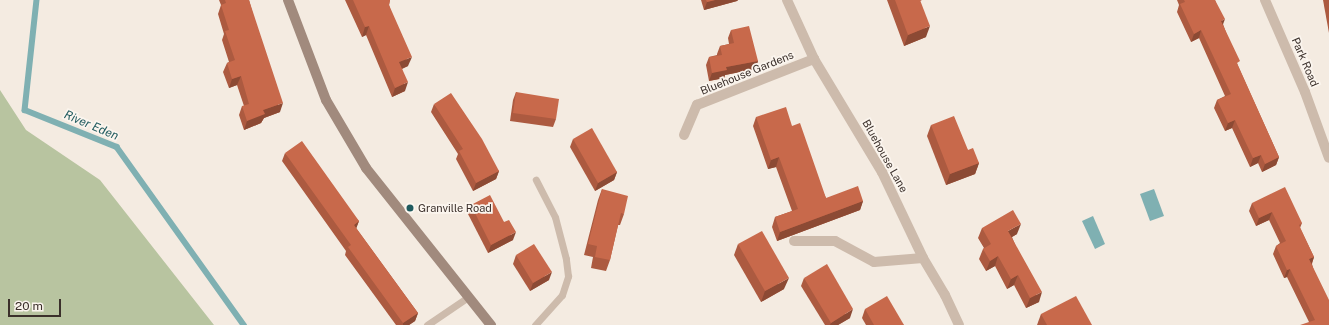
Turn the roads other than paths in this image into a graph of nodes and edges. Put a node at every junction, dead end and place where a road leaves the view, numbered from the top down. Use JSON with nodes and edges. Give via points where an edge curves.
{"nodes":[{"id":1,"x":288,"y":0,"type":"edge"},
{"id":2,"x":787,"y":0,"type":"edge"},
{"id":3,"x":1265,"y":0,"type":"edge"},
{"id":4,"x":814,"y":59,"type":"junction"},
{"id":5,"x":684,"y":135,"type":"dead end"},
{"id":6,"x":1329,"y":158,"type":"edge"},
{"id":7,"x":536,"y":180,"type":"dead end"},
{"id":8,"x":794,"y":241,"type":"dead end"},
{"id":9,"x":923,"y":258,"type":"junction"},
{"id":10,"x":468,"y":297,"type":"junction"},
{"id":11,"x":427,"y":325,"type":"edge"},
{"id":12,"x":491,"y":325,"type":"edge"},
{"id":13,"x":535,"y":325,"type":"edge"},
{"id":14,"x":959,"y":325,"type":"edge"}],
"edges":[{"from":1,"to":10,"type":"street","via":[[326,100],[366,168]]},
{"from":2,"to":4,"type":"street","name":"Bluehouse Lane"},
{"from":3,"to":6,"type":"street","name":"Park Road"},
{"from":4,"to":5,"type":"street","name":"Bluehouse Gardens","via":[[697,105]]},
{"from":4,"to":9,"type":"street","name":"Bluehouse Lane","via":[[882,172]]},
{"from":7,"to":13,"type":"lane","via":[[557,223],[568,276],[562,295]]},
{"from":8,"to":9,"type":"street","via":[[834,241],[874,262]]},
{"from":9,"to":14,"type":"street","name":"Bluehouse Lane"},
{"from":10,"to":11,"type":"lane"},
{"from":10,"to":12,"type":"street"}]}
